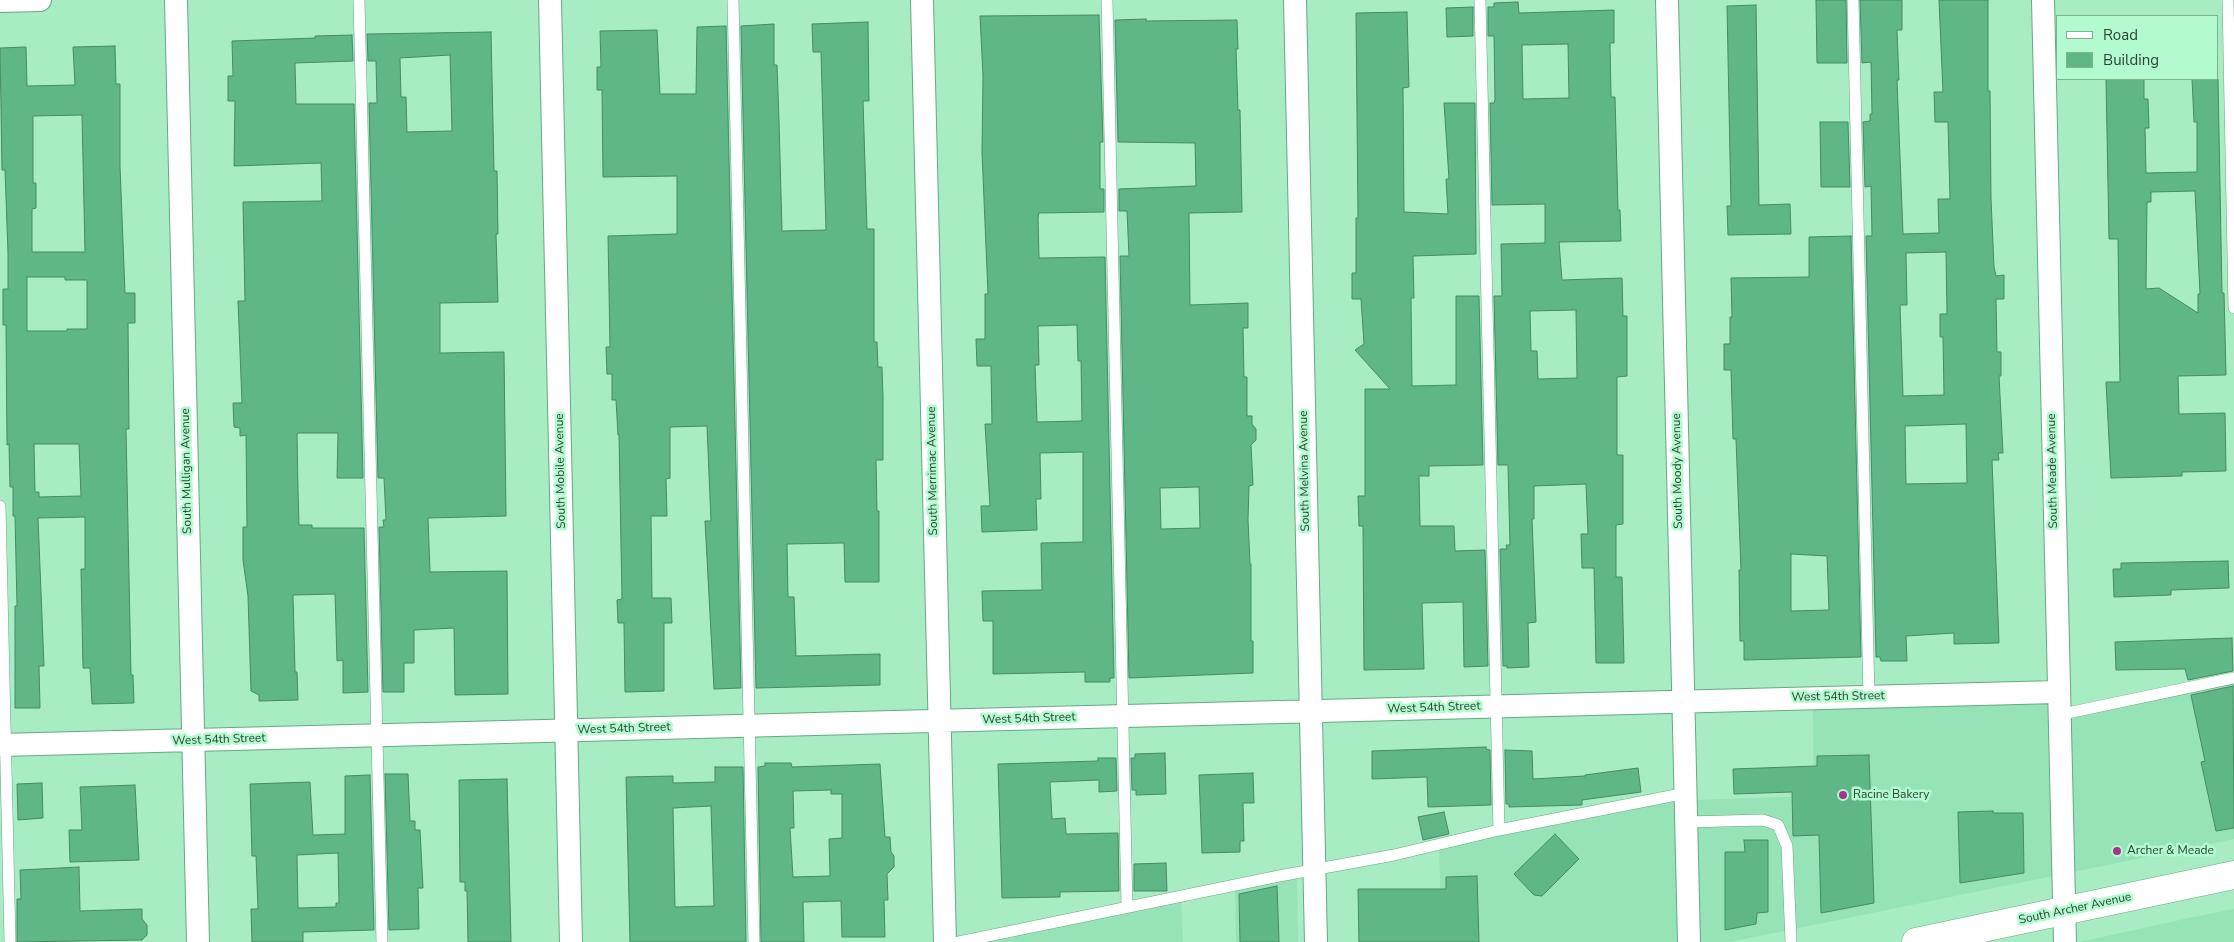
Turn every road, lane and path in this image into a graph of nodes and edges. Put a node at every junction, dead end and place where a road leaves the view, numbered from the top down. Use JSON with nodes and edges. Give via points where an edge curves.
{"nodes":[{"id":1,"x":40,"y":0,"type":"edge"},
{"id":2,"x":176,"y":0,"type":"edge"},
{"id":3,"x":359,"y":0,"type":"edge"},
{"id":4,"x":550,"y":0,"type":"edge"},
{"id":5,"x":733,"y":0,"type":"edge"},
{"id":6,"x":922,"y":0,"type":"edge"},
{"id":7,"x":1107,"y":0,"type":"edge"},
{"id":8,"x":1294,"y":0,"type":"edge"},
{"id":9,"x":1480,"y":0,"type":"edge"},
{"id":10,"x":1667,"y":0,"type":"edge"},
{"id":11,"x":1853,"y":0,"type":"edge"},
{"id":12,"x":2043,"y":0,"type":"edge"},
{"id":13,"x":2228,"y":0,"type":"edge"},
{"id":14,"x":0,"y":1,"type":"edge"},
{"id":15,"x":2234,"y":308,"type":"edge"},
{"id":16,"x":0,"y":506,"type":"edge"},
{"id":17,"x":2234,"y":678,"type":"edge"},
{"id":18,"x":2058,"y":692,"type":"junction"},
{"id":19,"x":1869,"y":696,"type":"junction"},
{"id":20,"x":1684,"y":701,"type":"junction"},
{"id":21,"x":1496,"y":706,"type":"junction"},
{"id":22,"x":1311,"y":712,"type":"junction"},
{"id":23,"x":2058,"y":715,"type":"junction"},
{"id":24,"x":1122,"y":716,"type":"junction"},
{"id":25,"x":940,"y":721,"type":"junction"},
{"id":26,"x":749,"y":726,"type":"junction"},
{"id":27,"x":566,"y":731,"type":"junction"},
{"id":28,"x":376,"y":735,"type":"junction"},
{"id":29,"x":194,"y":741,"type":"junction"},
{"id":30,"x":3,"y":745,"type":"edge"},
{"id":31,"x":1686,"y":793,"type":"junction"},
{"id":32,"x":1686,"y":822,"type":"junction"},
{"id":33,"x":1499,"y":830,"type":"junction"},
{"id":34,"x":1314,"y":870,"type":"junction"},
{"id":35,"x":2234,"y":875,"type":"edge"},
{"id":36,"x":1127,"y":907,"type":"junction"},
{"id":37,"x":2064,"y":911,"type":"junction"},
{"id":38,"x":10,"y":942,"type":"edge"},
{"id":39,"x":198,"y":942,"type":"edge"},
{"id":40,"x":382,"y":942,"type":"edge"},
{"id":41,"x":571,"y":942,"type":"edge"},
{"id":42,"x":754,"y":942,"type":"edge"},
{"id":43,"x":945,"y":942,"type":"edge"},
{"id":44,"x":959,"y":942,"type":"edge"},
{"id":45,"x":1316,"y":942,"type":"edge"},
{"id":46,"x":1689,"y":942,"type":"edge"},
{"id":47,"x":1791,"y":942,"type":"edge"},
{"id":48,"x":1916,"y":942,"type":"edge"},
{"id":49,"x":2064,"y":942,"type":"edge"}],
"edges":[{"from":1,"to":14,"type":"street"},
{"from":2,"to":29,"type":"street","name":"South Mulligan Avenue"},
{"from":3,"to":28,"type":"lane"},
{"from":4,"to":27,"type":"street","name":"South Mobile Avenue"},
{"from":5,"to":26,"type":"lane"},
{"from":6,"to":25,"type":"street","name":"South Merrimac Avenue"},
{"from":7,"to":24,"type":"lane"},
{"from":8,"to":22,"type":"street","name":"South Melvina Avenue"},
{"from":9,"to":21,"type":"lane"},
{"from":10,"to":20,"type":"street","name":"South Moody Avenue"},
{"from":11,"to":19,"type":"lane"},
{"from":12,"to":18,"type":"street","name":"South Meade Avenue"},
{"from":13,"to":15,"type":"lane"},
{"from":16,"to":30,"type":"lane"},
{"from":17,"to":23,"type":"lane"},
{"from":18,"to":19,"type":"street","name":"West 54th Street"},
{"from":18,"to":23,"type":"street","name":"South Meade Avenue"},
{"from":19,"to":20,"type":"street","name":"West 54th Street"},
{"from":20,"to":21,"type":"street","name":"West 54th Street"},
{"from":20,"to":31,"type":"street","name":"South Moody Avenue"},
{"from":21,"to":22,"type":"street","name":"West 54th Street"},
{"from":21,"to":33,"type":"lane"},
{"from":22,"to":24,"type":"street","name":"West 54th Street"},
{"from":22,"to":34,"type":"street","name":"South Melvina Avenue"},
{"from":23,"to":37,"type":"street","name":"South Meade Avenue"},
{"from":24,"to":25,"type":"street","name":"West 54th Street"},
{"from":24,"to":36,"type":"lane"},
{"from":25,"to":26,"type":"street","name":"West 54th Street"},
{"from":25,"to":43,"type":"street","name":"South Merrimac Avenue"},
{"from":26,"to":27,"type":"street","name":"West 54th Street"},
{"from":26,"to":42,"type":"lane"},
{"from":27,"to":28,"type":"street","name":"West 54th Street"},
{"from":27,"to":41,"type":"street","name":"South Mobile Avenue"},
{"from":28,"to":29,"type":"street","name":"West 54th Street"},
{"from":28,"to":40,"type":"lane"},
{"from":29,"to":30,"type":"street","name":"West 54th Street"},
{"from":29,"to":39,"type":"street","name":"South Mulligan Avenue"},
{"from":30,"to":38,"type":"lane"},
{"from":31,"to":32,"type":"street","name":"South Moody Avenue"},
{"from":31,"to":33,"type":"lane"},
{"from":32,"to":46,"type":"street","name":"South Moody Avenue"},
{"from":32,"to":47,"type":"lane","via":[[1763,820],[1778,825],[1787,846]]},
{"from":33,"to":34,"type":"lane"},
{"from":34,"to":36,"type":"lane"},
{"from":34,"to":45,"type":"street","name":"South Melvina Avenue"},
{"from":35,"to":37,"type":"main road","name":"South Archer Avenue"},
{"from":36,"to":44,"type":"lane"},
{"from":37,"to":48,"type":"main road","name":"South Archer Avenue"},
{"from":37,"to":49,"type":"street","name":"South Meade Avenue"}]}
